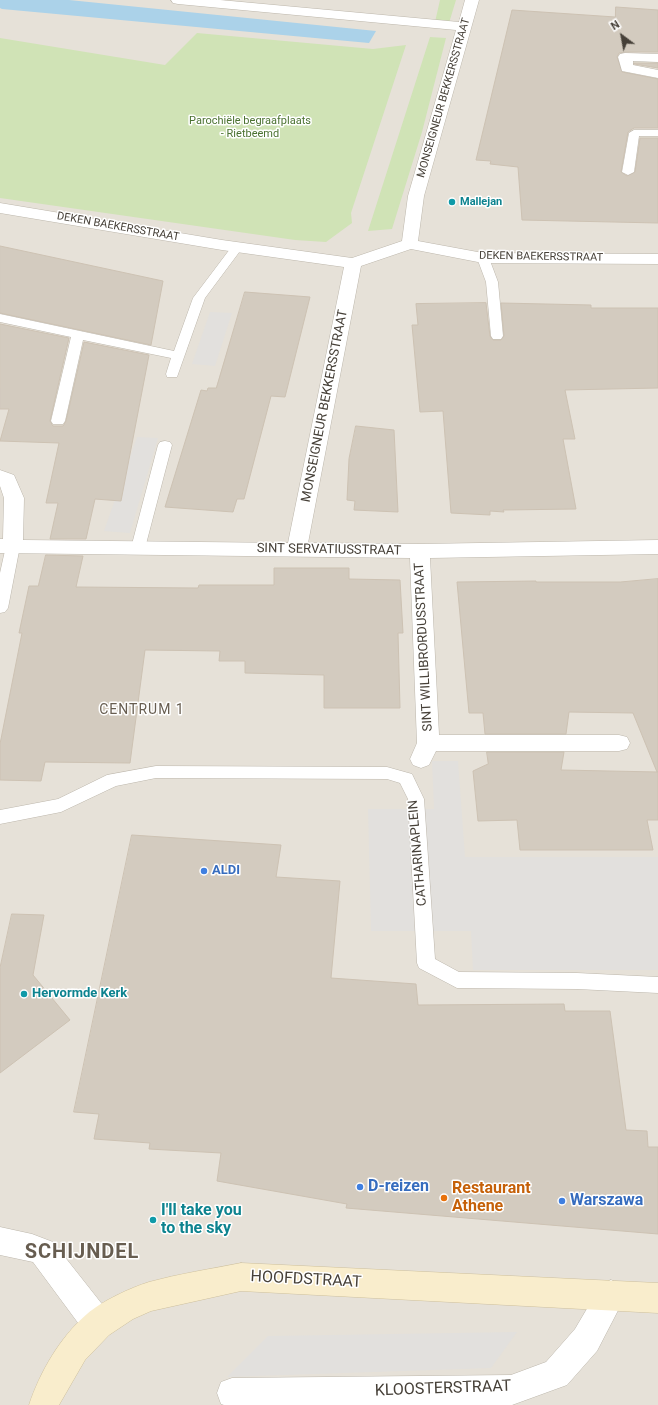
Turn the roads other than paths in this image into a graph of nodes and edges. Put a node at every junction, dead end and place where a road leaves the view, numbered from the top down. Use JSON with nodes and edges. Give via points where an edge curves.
{"nodes":[{"id":1,"x":178,"y":0,"type":"edge"},
{"id":2,"x":472,"y":0,"type":"edge"},
{"id":3,"x":464,"y":27,"type":"junction"},
{"id":4,"x":658,"y":58,"type":"edge"},
{"id":5,"x":657,"y":74,"type":"edge"},
{"id":6,"x":658,"y":133,"type":"edge"},
{"id":7,"x":628,"y":172,"type":"dead end"},
{"id":8,"x":0,"y":208,"type":"edge"},
{"id":9,"x":410,"y":244,"type":"junction"},
{"id":10,"x":237,"y":247,"type":"junction"},
{"id":11,"x":483,"y":258,"type":"junction"},
{"id":12,"x":658,"y":259,"type":"edge"},
{"id":13,"x":353,"y":263,"type":"junction"},
{"id":14,"x":0,"y":318,"type":"edge"},
{"id":15,"x":78,"y":335,"type":"junction"},
{"id":16,"x":497,"y":336,"type":"dead end"},
{"id":17,"x":178,"y":356,"type":"junction"},
{"id":18,"x":172,"y":374,"type":"dead end"},
{"id":19,"x":58,"y":421,"type":"dead end"},
{"id":20,"x":165,"y":445,"type":"dead end"},
{"id":21,"x":0,"y":476,"type":"edge"},
{"id":22,"x":6,"y":546,"type":"edge"},
{"id":23,"x":658,"y":547,"type":"edge"},
{"id":24,"x":138,"y":548,"type":"junction"},
{"id":25,"x":296,"y":550,"type":"junction"},
{"id":26,"x":420,"y":551,"type":"junction"},
{"id":27,"x":0,"y":608,"type":"edge"},
{"id":28,"x":619,"y":744,"type":"dead end"},
{"id":29,"x":0,"y":817,"type":"edge"},
{"id":30,"x":658,"y":985,"type":"edge"},
{"id":31,"x":0,"y":1241,"type":"edge"},
{"id":32,"x":611,"y":1295,"type":"junction"},
{"id":33,"x":658,"y":1298,"type":"edge"},
{"id":34,"x":98,"y":1324,"type":"junction"},
{"id":35,"x":232,"y":1393,"type":"dead end"},
{"id":36,"x":44,"y":1405,"type":"edge"}],
"edges":[{"from":1,"to":3,"type":"street"},
{"from":2,"to":3,"type":"street","name":"MONSEIGNEUR BEKKERSSTRAAT"},
{"from":3,"to":9,"type":"street","name":"MONSEIGNEUR BEKKERSSTRAAT","via":[[416,196]]},
{"from":4,"to":5,"type":"street","via":[[625,57],[627,68]]},
{"from":6,"to":7,"type":"lane","via":[[634,132]]},
{"from":8,"to":10,"type":"street","name":"DEKEN BAEKERSSTRAAT"},
{"from":9,"to":11,"type":"street","name":"DEKEN BAEKERSSTRAAT"},
{"from":9,"to":13,"type":"street","name":"DEKEN BAEKERSSTRAAT"},
{"from":10,"to":13,"type":"street","name":"DEKEN BAEKERSSTRAAT"},
{"from":10,"to":17,"type":"lane","via":[[199,298]]},
{"from":11,"to":12,"type":"street","name":"DEKEN BAEKERSSTRAAT"},
{"from":11,"to":16,"type":"lane","via":[[492,282]]},
{"from":13,"to":25,"type":"street","name":"MONSEIGNEUR BEKKERSSTRAAT"},
{"from":14,"to":15,"type":"lane"},
{"from":15,"to":17,"type":"lane"},
{"from":15,"to":19,"type":"lane"},
{"from":17,"to":18,"type":"lane"},
{"from":20,"to":24,"type":"lane"},
{"from":21,"to":22,"type":"street","via":[[7,479],[14,498]]},
{"from":22,"to":24,"type":"street","name":"SINT SERVATIUSSTRAAT"},
{"from":22,"to":27,"type":"lane"},
{"from":23,"to":26,"type":"street","name":"SINT SERVATIUSSTRAAT"},
{"from":24,"to":25,"type":"street","name":"SINT SERVATIUSSTRAAT"},
{"from":25,"to":26,"type":"street","name":"SINT SERVATIUSSTRAAT"},
{"from":26,"to":28,"type":"street","name":"SINT WILLIBRORDUSSTRAAT","via":[[425,751]]},
{"from":29,"to":30,"type":"lane","name":"CATHARINAPLEIN","via":[[61,805],[113,780],[156,772],[387,773],[406,779],[416,799],[426,963],[457,980]]},
{"from":31,"to":34,"type":"street","via":[[43,1252]]},
{"from":32,"to":33,"type":"main road","name":"HOOFDSTRAAT"},
{"from":32,"to":34,"type":"main road","name":"HOOFDSTRAAT","via":[[241,1277],[150,1297],[122,1309]]},
{"from":32,"to":35,"type":"street","name":"KLOOSTERSTRAAT","via":[[586,1340],[556,1374],[512,1390]]},
{"from":34,"to":36,"type":"main road","via":[[74,1348],[48,1393]]}]}
